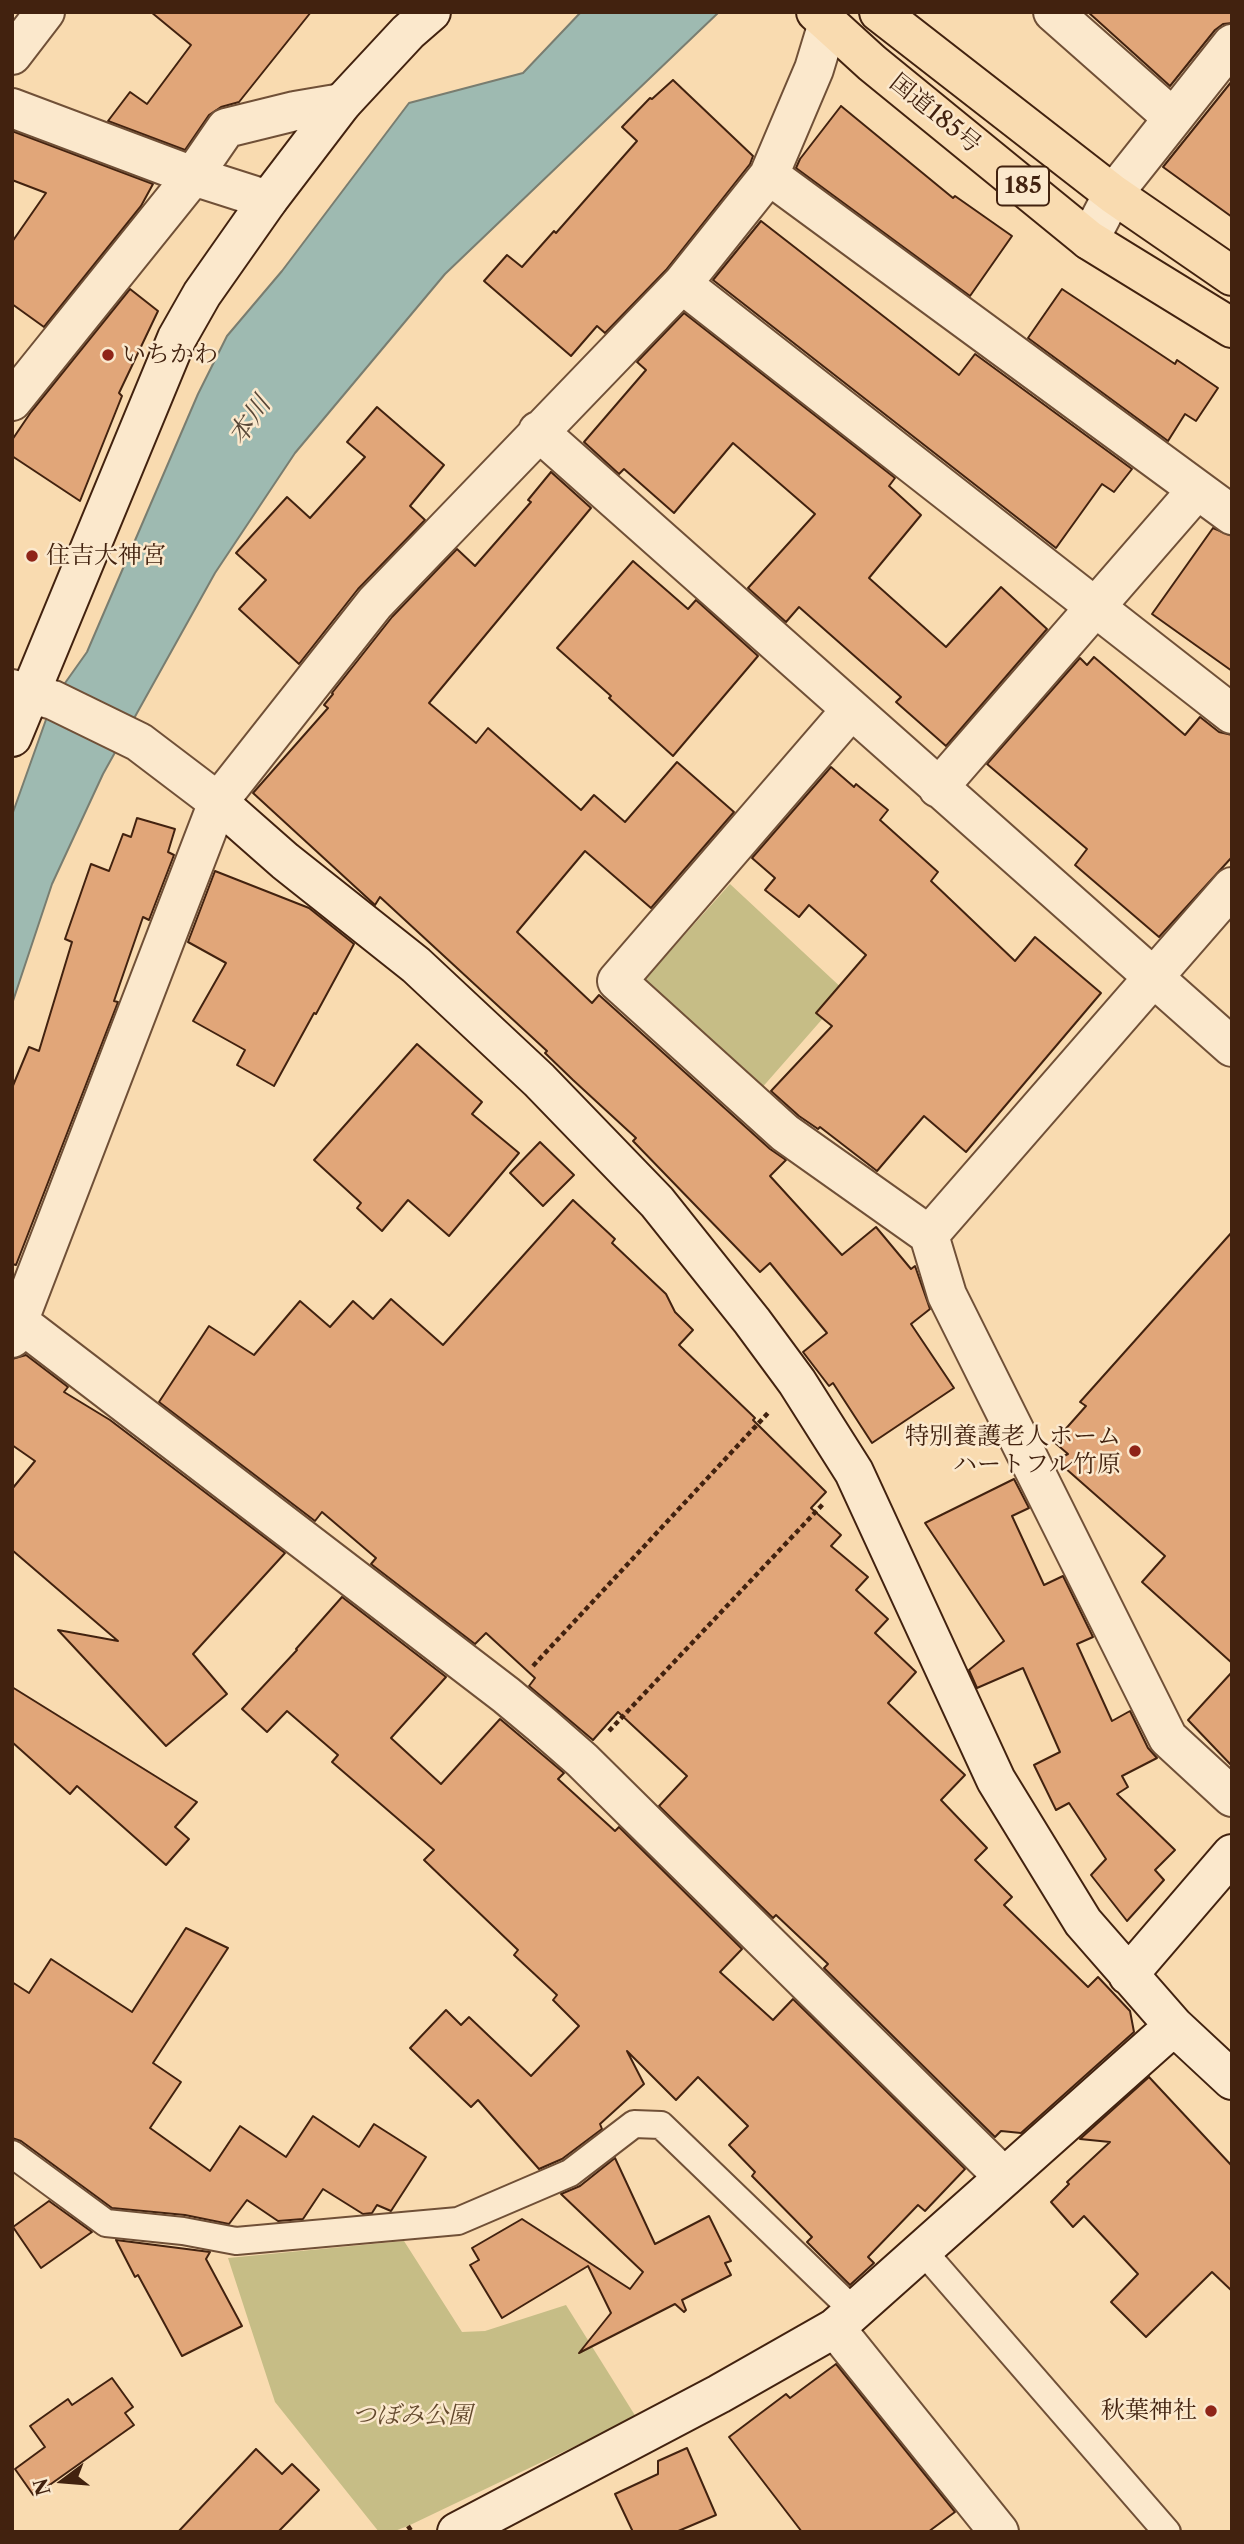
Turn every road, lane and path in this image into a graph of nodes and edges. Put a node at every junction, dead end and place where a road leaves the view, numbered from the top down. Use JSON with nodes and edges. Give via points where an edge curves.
{"nodes":[{"id":1,"x":45,"y":12,"type":"edge"},
{"id":2,"x":431,"y":12,"type":"edge"},
{"id":3,"x":878,"y":12,"type":"edge"},
{"id":4,"x":1053,"y":12,"type":"edge"},
{"id":5,"x":822,"y":18,"type":"edge"},
{"id":6,"x":1232,"y":44,"type":"edge"},
{"id":7,"x":12,"y":55,"type":"edge"},
{"id":8,"x":342,"y":103,"type":"junction"},
{"id":9,"x":12,"y":108,"type":"edge"},
{"id":10,"x":1172,"y":118,"type":"junction"},
{"id":11,"x":769,"y":174,"type":"junction"},
{"id":12,"x":193,"y":176,"type":"junction"},
{"id":13,"x":1112,"y":194,"type":"junction"},
{"id":14,"x":268,"y":200,"type":"junction"},
{"id":15,"x":1088,"y":240,"type":"junction"},
{"id":16,"x":1232,"y":276,"type":"edge"},
{"id":17,"x":682,"y":284,"type":"junction"},
{"id":18,"x":1232,"y":328,"type":"edge"},
{"id":19,"x":12,"y":401,"type":"edge"},
{"id":20,"x":538,"y":431,"type":"junction"},
{"id":21,"x":1196,"y":490,"type":"junction"},
{"id":22,"x":1232,"y":515,"type":"edge"},
{"id":23,"x":1096,"y":606,"type":"junction"},
{"id":24,"x":32,"y":695,"type":"edge"},
{"id":25,"x":851,"y":710,"type":"junction"},
{"id":26,"x":1232,"y":714,"type":"edge"},
{"id":27,"x":12,"y":737,"type":"edge"},
{"id":28,"x":938,"y":788,"type":"junction"},
{"id":29,"x":218,"y":802,"type":"junction"},
{"id":30,"x":1232,"y":887,"type":"edge"},
{"id":31,"x":1152,"y":978,"type":"junction"},
{"id":32,"x":1232,"y":1047,"type":"edge"},
{"id":33,"x":929,"y":1235,"type":"junction"},
{"id":34,"x":15,"y":1327,"type":"edge"},
{"id":35,"x":797,"y":1382,"type":"junction"},
{"id":36,"x":854,"y":1472,"type":"junction"},
{"id":37,"x":506,"y":1695,"type":"junction"},
{"id":38,"x":582,"y":1760,"type":"junction"},
{"id":39,"x":1232,"y":1797,"type":"edge"},
{"id":40,"x":1232,"y":1854,"type":"edge"},
{"id":41,"x":1128,"y":1975,"type":"junction"},
{"id":42,"x":1174,"y":2026,"type":"junction"},
{"id":43,"x":1232,"y":2080,"type":"edge"},
{"id":44,"x":12,"y":2154,"type":"edge"},
{"id":45,"x":1004,"y":2177,"type":"junction"},
{"id":46,"x":923,"y":2251,"type":"junction"},
{"id":47,"x":845,"y":2320,"type":"junction"},
{"id":48,"x":408,"y":2526,"type":"dead end"},
{"id":49,"x":412,"y":2532,"type":"edge"},
{"id":50,"x":457,"y":2532,"type":"edge"},
{"id":51,"x":999,"y":2532,"type":"edge"},
{"id":52,"x":1167,"y":2532,"type":"edge"}],
"edges":[{"from":1,"to":7,"type":"street"},
{"from":2,"to":8,"type":"street"},
{"from":3,"to":13,"type":"highway","name":"国道185号","number":"185"},
{"from":4,"to":10,"type":"street"},
{"from":5,"to":11,"type":"street","via":[[814,69]]},
{"from":5,"to":15,"type":"highway","name":"国道185号","number":"185"},
{"from":6,"to":10,"type":"street"},
{"from":8,"to":12,"type":"street","via":[[226,128]]},
{"from":8,"to":14,"type":"street"},
{"from":9,"to":12,"type":"street"},
{"from":10,"to":13,"type":"street"},
{"from":11,"to":17,"type":"street"},
{"from":11,"to":21,"type":"street"},
{"from":12,"to":14,"type":"street"},
{"from":12,"to":19,"type":"street"},
{"from":13,"to":15,"type":"street"},
{"from":13,"to":16,"type":"highway","name":"国道185号","number":"185"},
{"from":14,"to":24,"type":"street","via":[[177,338]]},
{"from":15,"to":18,"type":"highway","name":"国道185号","number":"185"},
{"from":17,"to":20,"type":"street"},
{"from":17,"to":23,"type":"street"},
{"from":20,"to":25,"type":"street"},
{"from":20,"to":29,"type":"street","via":[[375,603]]},
{"from":21,"to":22,"type":"street"},
{"from":21,"to":23,"type":"street"},
{"from":23,"to":26,"type":"street"},
{"from":23,"to":28,"type":"street"},
{"from":24,"to":27,"type":"street"},
{"from":24,"to":29,"type":"street","via":[[139,742]]},
{"from":25,"to":28,"type":"street"},
{"from":25,"to":33,"type":"street","via":[[617,981],[785,1133]]},
{"from":28,"to":31,"type":"street"},
{"from":29,"to":34,"type":"street"},
{"from":29,"to":35,"type":"street","via":[[416,965],[538,1080],[657,1202]]},
{"from":30,"to":31,"type":"street"},
{"from":31,"to":32,"type":"street"},
{"from":31,"to":33,"type":"street"},
{"from":33,"to":39,"type":"street","via":[[947,1295],[1168,1738]]},
{"from":34,"to":37,"type":"street"},
{"from":35,"to":36,"type":"street"},
{"from":35,"to":37,"type":"path"},
{"from":36,"to":38,"type":"path"},
{"from":36,"to":41,"type":"street","via":[[996,1780],[1083,1922]]},
{"from":37,"to":38,"type":"street"},
{"from":38,"to":45,"type":"street"},
{"from":40,"to":41,"type":"street"},
{"from":41,"to":42,"type":"street"},
{"from":42,"to":43,"type":"street"},
{"from":42,"to":45,"type":"street"},
{"from":44,"to":47,"type":"lane","via":[[106,2222],[236,2241],[457,2221],[570,2173],[634,2123],[662,2125]]},
{"from":45,"to":46,"type":"street"},
{"from":46,"to":47,"type":"street"},
{"from":46,"to":52,"type":"lane"},
{"from":47,"to":50,"type":"street","via":[[719,2393]]},
{"from":47,"to":51,"type":"street"},
{"from":48,"to":49,"type":"path"}]}
